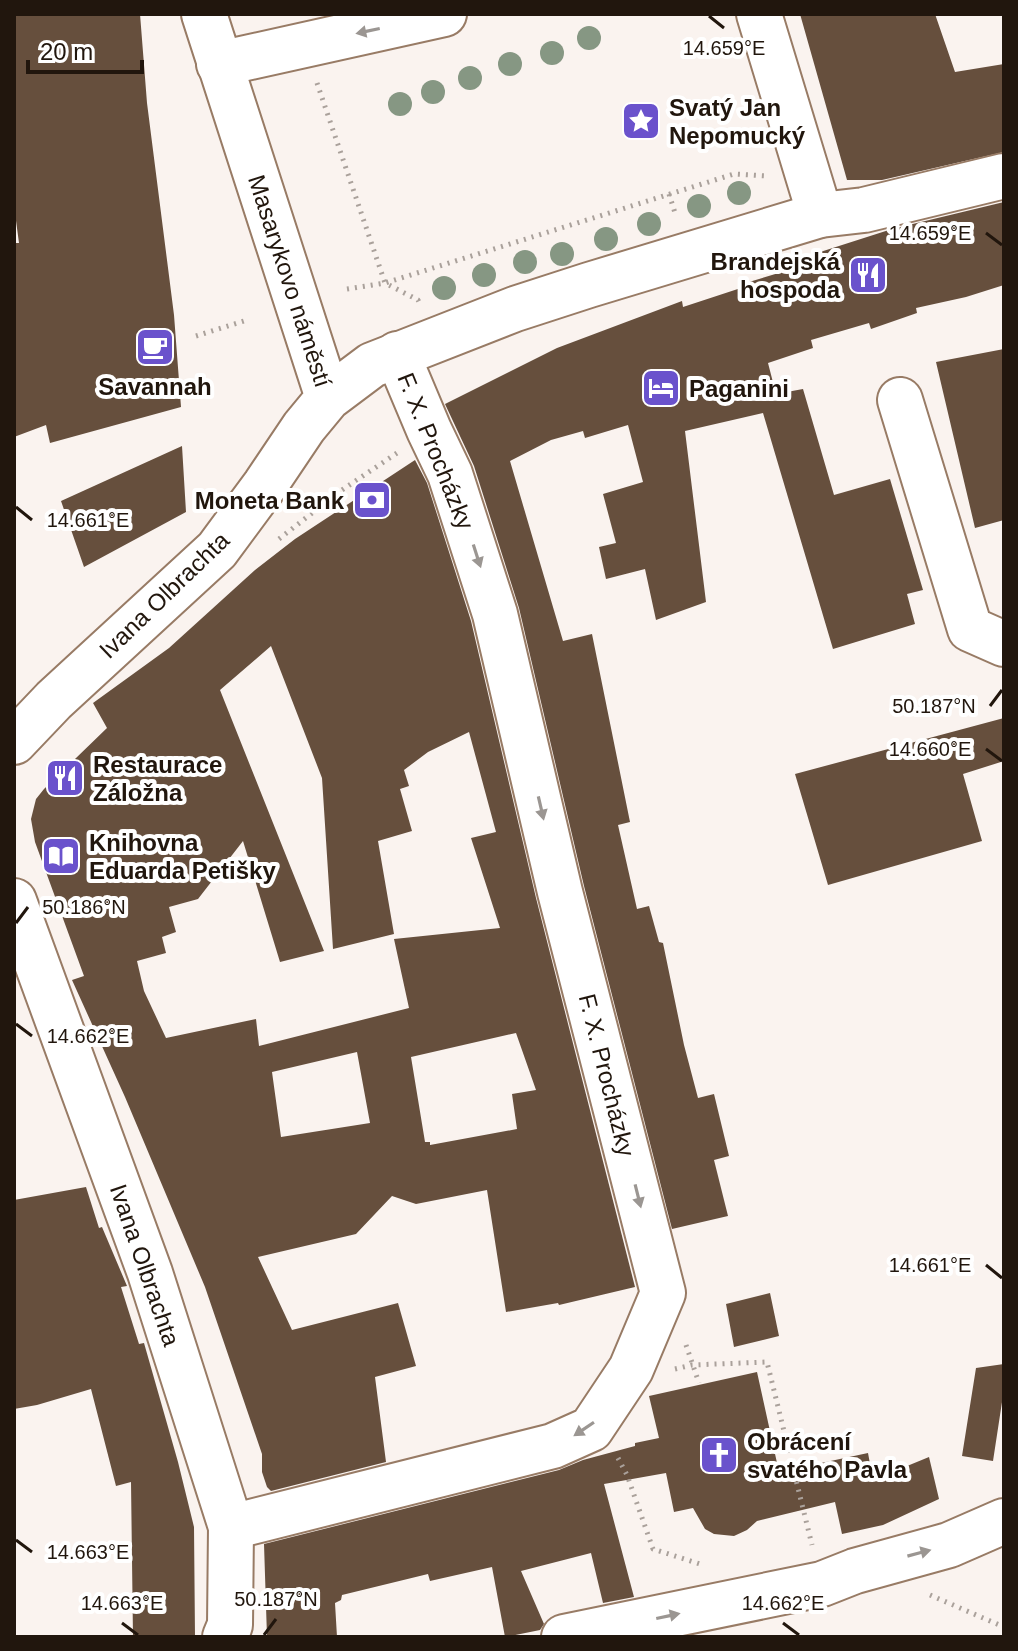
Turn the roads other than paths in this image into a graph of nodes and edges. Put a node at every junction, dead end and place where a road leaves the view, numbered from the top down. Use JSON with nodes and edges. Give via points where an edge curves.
{"nodes":[{"id":1,"x":204,"y":14,"type":"edge"},
{"id":2,"x":444,"y":14,"type":"edge"},
{"id":3,"x":759,"y":14,"type":"edge"},
{"id":4,"x":219,"y":64,"type":"junction"},
{"id":5,"x":1004,"y":176,"type":"edge"},
{"id":6,"x":813,"y":195,"type":"junction"},
{"id":7,"x":397,"y":354,"type":"junction"},
{"id":8,"x":328,"y":398,"type":"junction"},
{"id":9,"x":900,"y":400,"type":"dead end"},
{"id":10,"x":1004,"y":644,"type":"edge"},
{"id":11,"x":14,"y":742,"type":"edge"},
{"id":12,"x":14,"y":901,"type":"edge"},
{"id":13,"x":30,"y":993,"type":"edge"},
{"id":14,"x":1004,"y":1521,"type":"edge"},
{"id":15,"x":231,"y":1527,"type":"junction"},
{"id":16,"x":225,"y":1637,"type":"edge"},
{"id":17,"x":564,"y":1637,"type":"edge"}],
"edges":[{"from":1,"to":4,"type":"main road","name":"Masarykovo náměstí"},
{"from":2,"to":4,"type":"main road","one_way":true},
{"from":3,"to":6,"type":"main road"},
{"from":4,"to":8,"type":"main road","name":"Masarykovo náměstí"},
{"from":5,"to":6,"type":"main road","name":"Masarykovo náměstí","via":[[864,210]]},
{"from":6,"to":7,"type":"main road","name":"Masarykovo náměstí"},
{"from":7,"to":8,"type":"main road","name":"Masarykovo náměstí","via":[[372,365]]},
{"from":7,"to":15,"type":"main road","name":"F. X. Procházky","one_way":true,"via":[[450,474],[495,614],[663,1293],[631,1369],[591,1429],[553,1446]]},
{"from":8,"to":11,"type":"main road","name":"Ivana Olbrachta","via":[[217,550]]},
{"from":9,"to":10,"type":"main road","via":[[970,629]]},
{"from":12,"to":13,"type":"main road","name":"Ivana Olbrachta"},
{"from":13,"to":15,"type":"main road","name":"Ivana Olbrachta","via":[[150,1273]]},
{"from":17,"to":14,"type":"main road","one_way":true,"via":[[822,1584],[949,1545]]},
{"from":15,"to":16,"type":"main road","name":"Ivana Olbrachta","via":[[230,1625]]}]}
